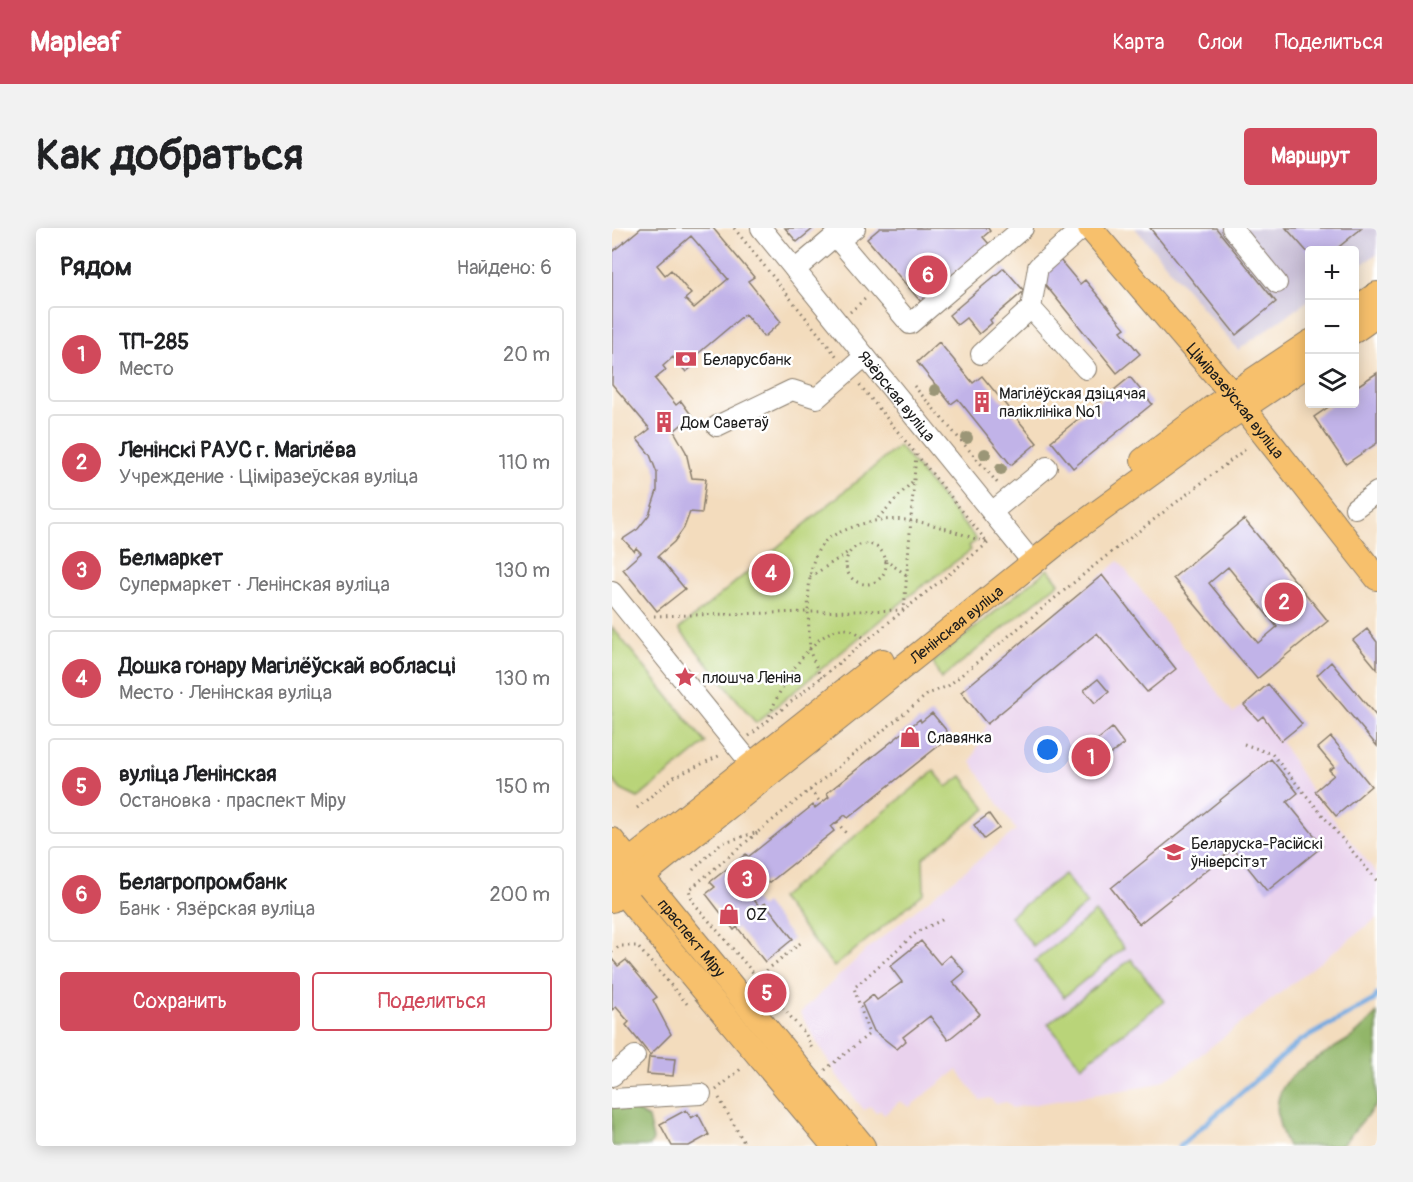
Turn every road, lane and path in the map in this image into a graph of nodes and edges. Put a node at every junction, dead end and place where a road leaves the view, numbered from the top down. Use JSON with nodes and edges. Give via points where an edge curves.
{"nodes":[{"id":1,"x":734,"y":228,"type":"edge"},
{"id":2,"x":761,"y":228,"type":"edge"},
{"id":3,"x":855,"y":228,"type":"edge"},
{"id":4,"x":1023,"y":228,"type":"edge"},
{"id":5,"x":1082,"y":228,"type":"edge"},
{"id":6,"x":1090,"y":228,"type":"edge"},
{"id":7,"x":1232,"y":228,"type":"edge"},
{"id":8,"x":835,"y":236,"type":"junction"},
{"id":9,"x":795,"y":270,"type":"junction"},
{"id":10,"x":1277,"y":283,"type":"dead end"},
{"id":11,"x":1377,"y":294,"type":"edge"},
{"id":12,"x":1359,"y":307,"type":"edge"},
{"id":13,"x":1031,"y":308,"type":"junction"},
{"id":14,"x":1377,"y":315,"type":"edge"},
{"id":15,"x":1359,"y":328,"type":"edge"},
{"id":16,"x":1305,"y":346,"type":"edge"},
{"id":17,"x":981,"y":354,"type":"dead end"},
{"id":18,"x":865,"y":356,"type":"junction"},
{"id":19,"x":1305,"y":366,"type":"edge"},
{"id":20,"x":1086,"y":369,"type":"dead end"},
{"id":21,"x":848,"y":371,"type":"junction"},
{"id":22,"x":1238,"y":401,"type":"junction"},
{"id":23,"x":717,"y":426,"type":"dead end"},
{"id":24,"x":1247,"y":448,"type":"dead end"},
{"id":25,"x":916,"y":454,"type":"junction"},
{"id":26,"x":1047,"y":467,"type":"dead end"},
{"id":27,"x":913,"y":481,"type":"junction"},
{"id":28,"x":1377,"y":492,"type":"edge"},
{"id":29,"x":1355,"y":508,"type":"dead end"},
{"id":30,"x":992,"y":512,"type":"junction"},
{"id":31,"x":878,"y":518,"type":"junction"},
{"id":32,"x":910,"y":519,"type":"junction"},
{"id":33,"x":988,"y":543,"type":"junction"},
{"id":34,"x":852,"y":550,"type":"junction"},
{"id":35,"x":1028,"y":557,"type":"junction"},
{"id":36,"x":885,"y":560,"type":"junction"},
{"id":37,"x":908,"y":576,"type":"junction"},
{"id":38,"x":810,"y":577,"type":"junction"},
{"id":39,"x":1377,"y":578,"type":"edge"},
{"id":40,"x":612,"y":592,"type":"edge"},
{"id":41,"x":904,"y":610,"type":"junction"},
{"id":42,"x":808,"y":612,"type":"junction"},
{"id":43,"x":649,"y":616,"type":"dead end"},
{"id":44,"x":867,"y":640,"type":"junction"},
{"id":45,"x":810,"y":650,"type":"junction"},
{"id":46,"x":821,"y":678,"type":"junction"},
{"id":47,"x":768,"y":721,"type":"junction"},
{"id":48,"x":1244,"y":744,"type":"dead end"},
{"id":49,"x":751,"y":763,"type":"junction"},
{"id":50,"x":810,"y":790,"type":"junction"},
{"id":51,"x":821,"y":803,"type":"dead end"},
{"id":52,"x":637,"y":808,"type":"dead end"},
{"id":53,"x":837,"y":822,"type":"dead end"},
{"id":54,"x":758,"y":832,"type":"junction"},
{"id":55,"x":848,"y":836,"type":"dead end"},
{"id":56,"x":612,"y":840,"type":"edge"},
{"id":57,"x":693,"y":870,"type":"dead end"},
{"id":58,"x":622,"y":881,"type":"edge"},
{"id":59,"x":1377,"y":881,"type":"edge"},
{"id":60,"x":944,"y":919,"type":"dead end"},
{"id":61,"x":803,"y":941,"type":"dead end"},
{"id":62,"x":612,"y":952,"type":"edge"},
{"id":63,"x":757,"y":978,"type":"junction"},
{"id":64,"x":690,"y":1007,"type":"dead end"},
{"id":65,"x":635,"y":1056,"type":"dead end"},
{"id":66,"x":815,"y":1056,"type":"dead end"},
{"id":67,"x":735,"y":1059,"type":"dead end"},
{"id":68,"x":819,"y":1066,"type":"dead end"},
{"id":69,"x":742,"y":1068,"type":"junction"},
{"id":70,"x":823,"y":1071,"type":"junction"},
{"id":71,"x":612,"y":1076,"type":"edge"},
{"id":72,"x":750,"y":1077,"type":"dead end"},
{"id":73,"x":829,"y":1079,"type":"dead end"},
{"id":74,"x":701,"y":1094,"type":"dead end"},
{"id":75,"x":612,"y":1099,"type":"edge"},
{"id":76,"x":826,"y":1119,"type":"junction"},
{"id":77,"x":746,"y":1146,"type":"edge"},
{"id":78,"x":834,"y":1146,"type":"edge"},
{"id":79,"x":863,"y":1146,"type":"edge"}],
"edges":[{"from":1,"to":21,"type":"path"},
{"from":2,"to":9,"type":"street","name":"Язёрская вуліца"},
{"from":3,"to":8,"type":"street"},
{"from":4,"to":8,"type":"street","via":[[910,324]]},
{"from":5,"to":13,"type":"street","via":[[1038,267]]},
{"from":6,"to":22,"type":"main road","name":"Ціміразеўская вуліца"},
{"from":7,"to":10,"type":"street"},
{"from":8,"to":9,"type":"street"},
{"from":9,"to":18,"type":"street","name":"Язёрская вуліца"},
{"from":11,"to":12,"type":"main road"},
{"from":13,"to":17,"type":"street"},
{"from":13,"to":20,"type":"street"},
{"from":14,"to":15,"type":"main road"},
{"from":16,"to":22,"type":"main road","name":"Ленінская вуліца"},
{"from":18,"to":21,"type":"street"},
{"from":18,"to":30,"type":"street","name":"Язёрская вуліца"},
{"from":19,"to":22,"type":"main road","name":"Ленінская вуліца"},
{"from":21,"to":23,"type":"street","via":[[817,398],[792,390]]},
{"from":21,"to":25,"type":"path"},
{"from":22,"to":35,"type":"main road","name":"Ленінская вуліца"},
{"from":22,"to":39,"type":"main road","name":"Ціміразеўская вуліца"},
{"from":24,"to":50,"type":"path","via":[[1100,561],[948,686],[928,694]]},
{"from":25,"to":27,"type":"path"},
{"from":25,"to":33,"type":"path"},
{"from":26,"to":30,"type":"street"},
{"from":27,"to":31,"type":"path"},
{"from":27,"to":32,"type":"path"},
{"from":28,"to":29,"type":"street"},
{"from":30,"to":35,"type":"street","name":"Язёрская вуліца"},
{"from":31,"to":32,"type":"path"},
{"from":31,"to":38,"type":"path","via":[[832,536],[819,549]]},
{"from":32,"to":33,"type":"path"},
{"from":32,"to":37,"type":"path"},
{"from":33,"to":41,"type":"path"},
{"from":34,"to":36,"type":"path","via":[[862,545],[874,546]]},
{"from":34,"to":36,"type":"path","via":[[846,569],[860,583],[879,579]]},
{"from":34,"to":38,"type":"path"},
{"from":35,"to":49,"type":"main road","name":"Ленінская вуліца","via":[[900,658]]},
{"from":36,"to":37,"type":"path"},
{"from":37,"to":41,"type":"path"},
{"from":38,"to":42,"type":"path"},
{"from":40,"to":49,"type":"street"},
{"from":41,"to":42,"type":"path"},
{"from":41,"to":44,"type":"path"},
{"from":42,"to":43,"type":"path"},
{"from":42,"to":45,"type":"path"},
{"from":44,"to":45,"type":"path","via":[[842,629],[827,634]]},
{"from":44,"to":46,"type":"path"},
{"from":45,"to":46,"type":"path"},
{"from":45,"to":47,"type":"path","via":[[782,686]]},
{"from":46,"to":47,"type":"path"},
{"from":47,"to":49,"type":"path"},
{"from":48,"to":59,"type":"path","via":[[1272,754]]},
{"from":49,"to":52,"type":"path","via":[[674,777]]},
{"from":49,"to":58,"type":"main road","name":"Ленінская вуліца"},
{"from":50,"to":51,"type":"path"},
{"from":50,"to":54,"type":"path"},
{"from":53,"to":55,"type":"path"},
{"from":54,"to":57,"type":"path","via":[[721,843]]},
{"from":54,"to":63,"type":"path","via":[[688,890],[693,902]]},
{"from":56,"to":58,"type":"main road","name":"праспект Міру"},
{"from":58,"to":76,"type":"main road","name":"праспект Міру"},
{"from":60,"to":70,"type":"path","via":[[917,932],[854,988],[868,1034]]},
{"from":61,"to":63,"type":"path"},
{"from":62,"to":64,"type":"path","via":[[620,946],[637,946]]},
{"from":63,"to":66,"type":"path","via":[[806,1035]]},
{"from":65,"to":71,"type":"street"},
{"from":67,"to":69,"type":"path"},
{"from":68,"to":70,"type":"path"},
{"from":69,"to":72,"type":"path"},
{"from":69,"to":77,"type":"path","via":[[715,1091]]},
{"from":70,"to":73,"type":"path"},
{"from":74,"to":75,"type":"street"},
{"from":76,"to":78,"type":"main road","name":"праспект Міру"},
{"from":76,"to":79,"type":"main road","name":"праспект Міру"}]}
